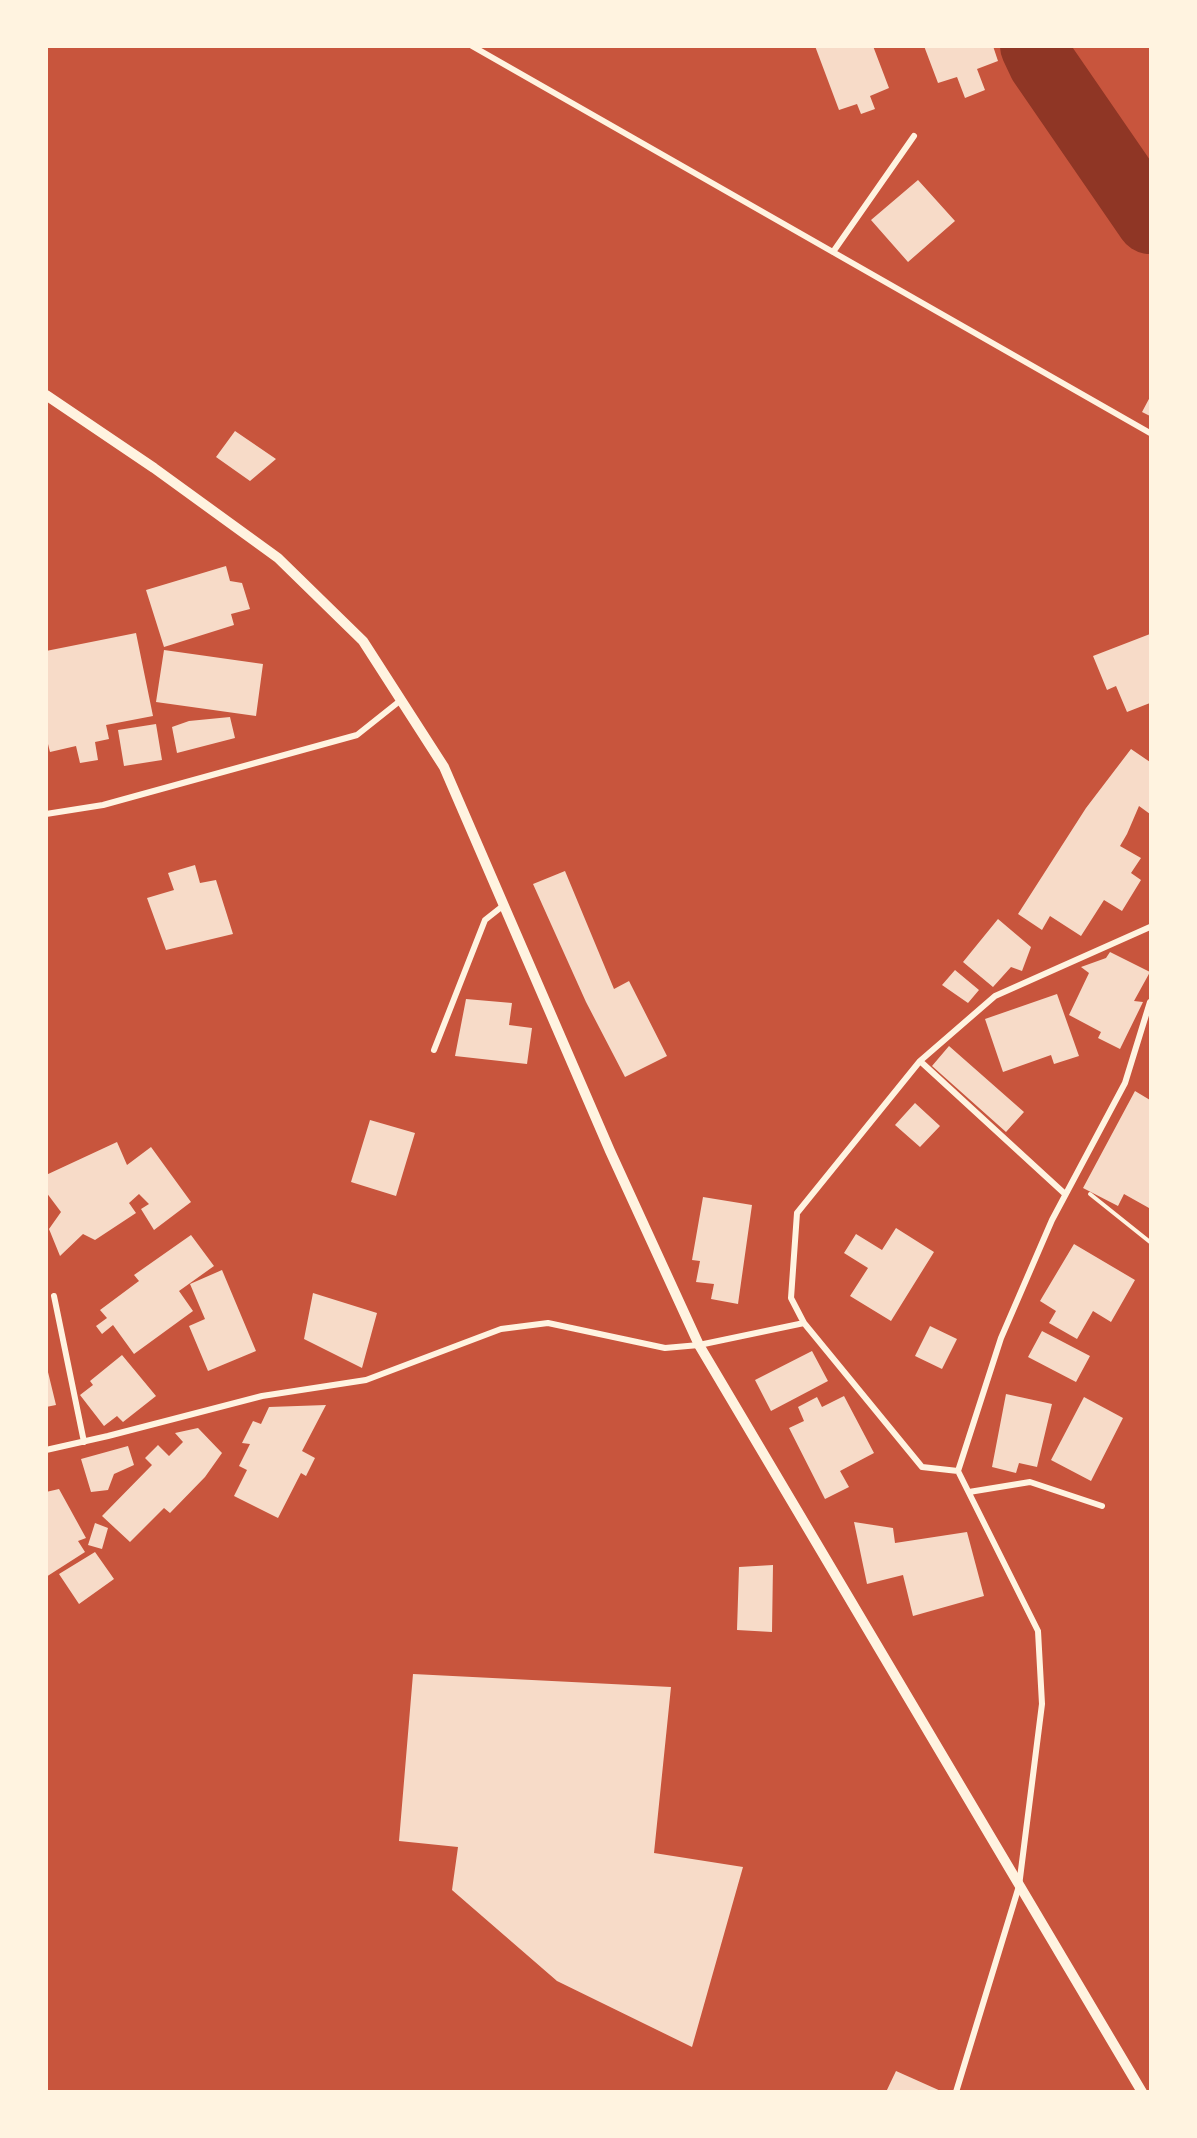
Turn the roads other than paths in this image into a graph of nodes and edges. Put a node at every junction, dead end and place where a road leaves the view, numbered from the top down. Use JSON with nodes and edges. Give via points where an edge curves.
{"nodes":[{"id":1,"x":472,"y":46,"type":"edge"},
{"id":2,"x":914,"y":136,"type":"dead end"},
{"id":3,"x":833,"y":252,"type":"junction"},
{"id":4,"x":46,"y":395,"type":"edge"},
{"id":5,"x":1150,"y":434,"type":"edge"},
{"id":6,"x":401,"y":700,"type":"junction"},
{"id":7,"x":46,"y":814,"type":"edge"},
{"id":8,"x":504,"y":905,"type":"junction"},
{"id":9,"x":1150,"y":927,"type":"edge"},
{"id":10,"x":1150,"y":1002,"type":"edge"},
{"id":11,"x":434,"y":1050,"type":"dead end"},
{"id":12,"x":920,"y":1060,"type":"junction"},
{"id":13,"x":1065,"y":1194,"type":"junction"},
{"id":14,"x":54,"y":1296,"type":"dead end"},
{"id":15,"x":804,"y":1323,"type":"junction"},
{"id":16,"x":699,"y":1345,"type":"junction"},
{"id":17,"x":84,"y":1442,"type":"junction"},
{"id":18,"x":46,"y":1450,"type":"edge"},
{"id":19,"x":958,"y":1471,"type":"junction"},
{"id":20,"x":969,"y":1492,"type":"junction"},
{"id":21,"x":1102,"y":1506,"type":"dead end"},
{"id":22,"x":1019,"y":1886,"type":"junction"},
{"id":23,"x":956,"y":2091,"type":"edge"},
{"id":24,"x":1142,"y":2091,"type":"edge"}],
"edges":[{"from":1,"to":3,"type":"street"},
{"from":2,"to":3,"type":"street"},
{"from":3,"to":5,"type":"street"},
{"from":4,"to":6,"type":"street","via":[[278,558],[363,642]]},
{"from":6,"to":7,"type":"street","via":[[357,735],[103,805]]},
{"from":6,"to":8,"type":"street","via":[[444,767]]},
{"from":8,"to":11,"type":"street","via":[[485,920]]},
{"from":8,"to":16,"type":"street"},
{"from":9,"to":12,"type":"street","via":[[995,996]]},
{"from":10,"to":13,"type":"street","via":[[1125,1083]]},
{"from":12,"to":13,"type":"street"},
{"from":12,"to":15,"type":"street","via":[[796,1213],[791,1298]]},
{"from":13,"to":19,"type":"street","via":[[1001,1338]]},
{"from":14,"to":17,"type":"street"},
{"from":15,"to":16,"type":"street"},
{"from":15,"to":19,"type":"street","via":[[922,1467]]},
{"from":16,"to":17,"type":"street","via":[[665,1348],[548,1323],[501,1329],[366,1380],[262,1396]]},
{"from":16,"to":22,"type":"street"},
{"from":17,"to":18,"type":"street"},
{"from":19,"to":20,"type":"street"},
{"from":20,"to":21,"type":"street","via":[[1029,1482]]},
{"from":20,"to":22,"type":"street","via":[[1038,1631],[1042,1704]]},
{"from":22,"to":23,"type":"street"},
{"from":22,"to":24,"type":"street"}]}
